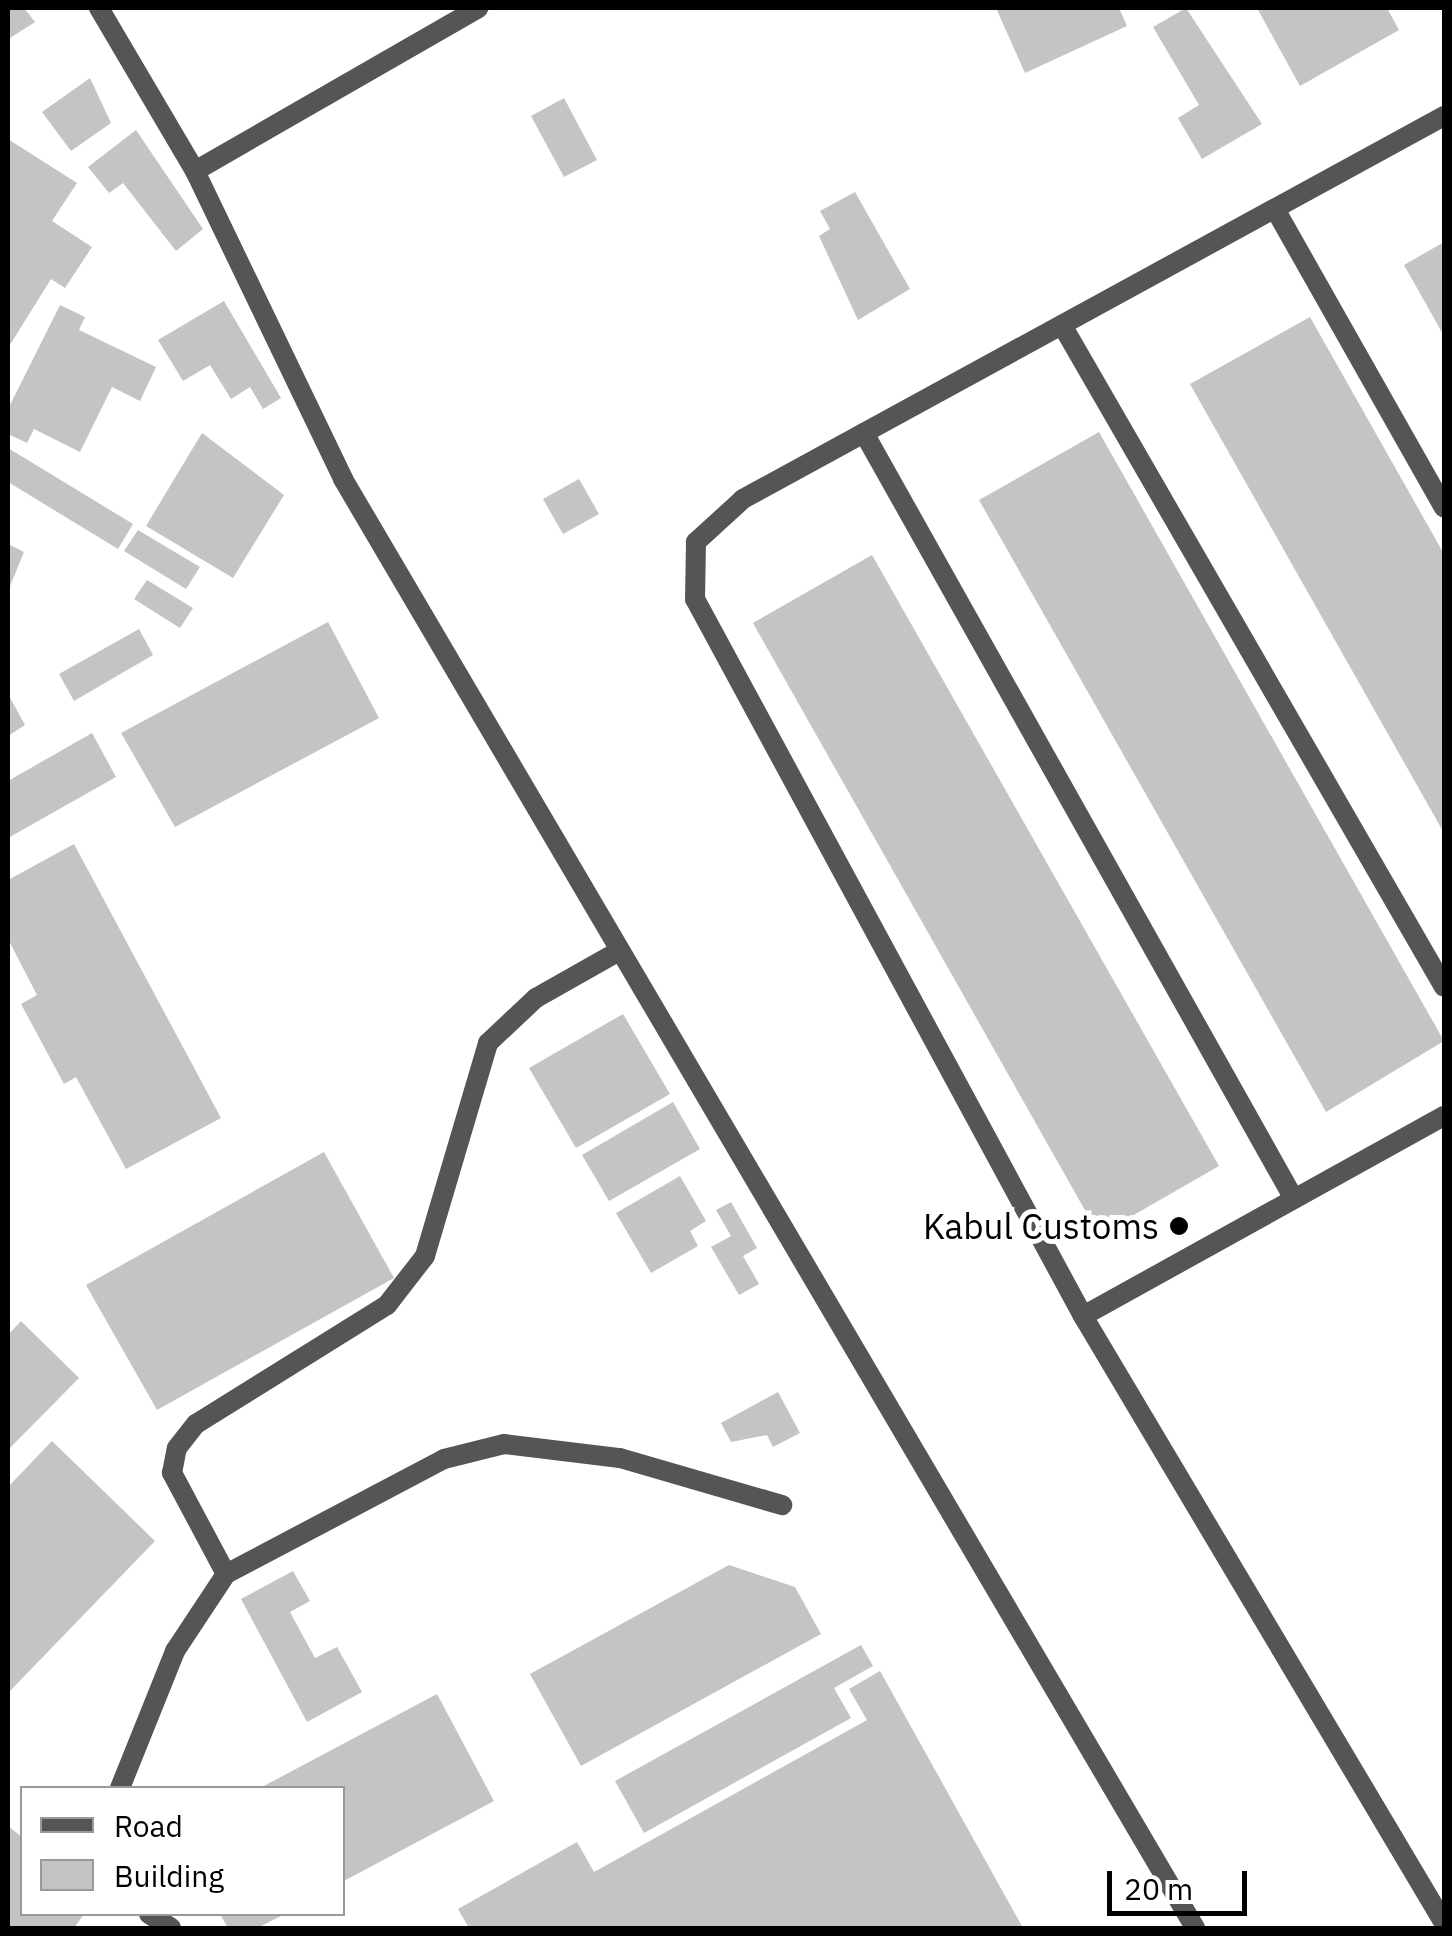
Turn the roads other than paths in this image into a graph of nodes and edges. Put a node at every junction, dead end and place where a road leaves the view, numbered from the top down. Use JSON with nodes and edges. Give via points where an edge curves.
{"nodes":[{"id":1,"x":100,"y":8,"type":"edge"},
{"id":2,"x":478,"y":8,"type":"edge"},
{"id":3,"x":1444,"y":116,"type":"edge"},
{"id":4,"x":195,"y":171,"type":"junction"},
{"id":5,"x":1275,"y":209,"type":"junction"},
{"id":6,"x":1062,"y":325,"type":"junction"},
{"id":7,"x":864,"y":433,"type":"junction"},
{"id":8,"x":1444,"y":508,"type":"edge"},
{"id":9,"x":619,"y":951,"type":"junction"},
{"id":10,"x":1444,"y":987,"type":"edge"},
{"id":11,"x":1444,"y":1116,"type":"edge"},
{"id":12,"x":1294,"y":1199,"type":"junction"},
{"id":13,"x":1083,"y":1316,"type":"junction"},
{"id":14,"x":782,"y":1505,"type":"dead end"},
{"id":15,"x":226,"y":1574,"type":"junction"},
{"id":16,"x":121,"y":1786,"type":"edge"},
{"id":17,"x":1444,"y":1923,"type":"edge"},
{"id":18,"x":1195,"y":1928,"type":"edge"}],
"edges":[{"from":1,"to":4,"type":"street"},
{"from":2,"to":4,"type":"street"},
{"from":3,"to":5,"type":"street"},
{"from":4,"to":9,"type":"street","via":[[344,480]]},
{"from":5,"to":6,"type":"street"},
{"from":5,"to":8,"type":"street"},
{"from":6,"to":7,"type":"street"},
{"from":6,"to":10,"type":"street"},
{"from":7,"to":12,"type":"street"},
{"from":7,"to":13,"type":"street","via":[[743,500],[696,542],[694,599]]},
{"from":9,"to":15,"type":"street","via":[[536,998],[488,1043],[425,1256],[387,1305],[196,1424],[176,1448],[172,1473]]},
{"from":9,"to":18,"type":"street"},
{"from":11,"to":12,"type":"street"},
{"from":12,"to":13,"type":"street"},
{"from":13,"to":17,"type":"street"},
{"from":14,"to":15,"type":"street","via":[[620,1458],[504,1444],[444,1459]]},
{"from":15,"to":16,"type":"street","via":[[175,1651]]}]}
